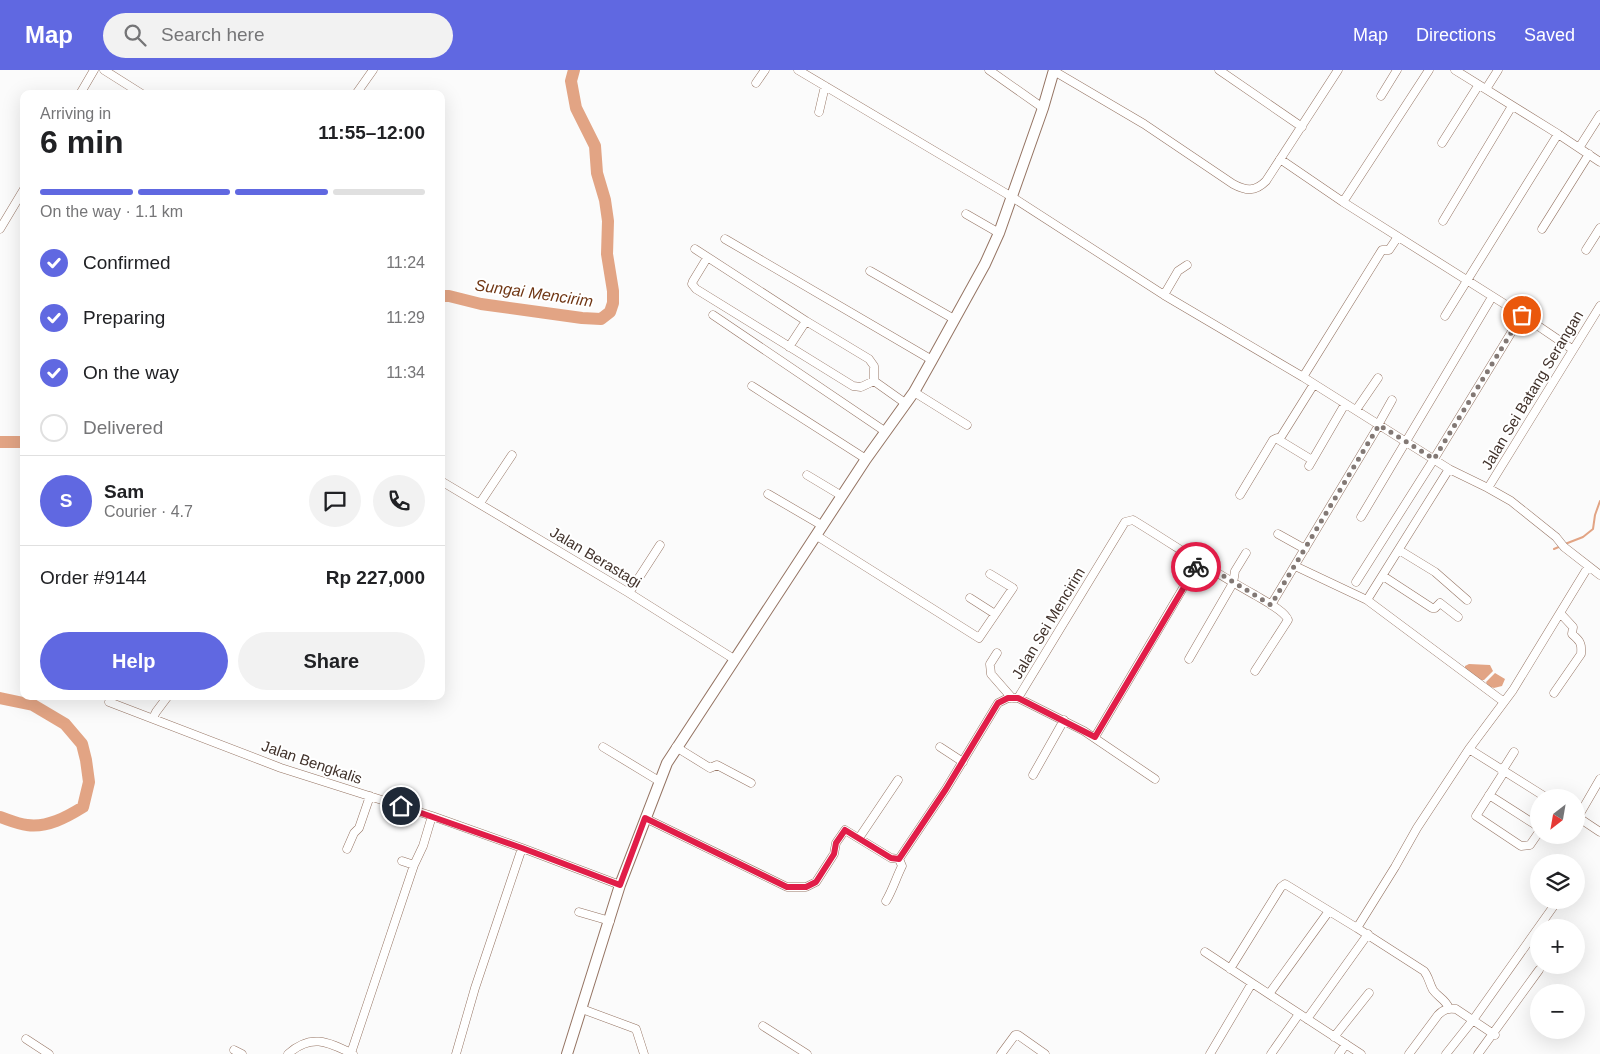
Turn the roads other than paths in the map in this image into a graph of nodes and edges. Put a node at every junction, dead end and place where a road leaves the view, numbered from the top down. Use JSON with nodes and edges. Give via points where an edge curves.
{"nodes":[{"id":1,"x":94,"y":70,"type":"edge"},
{"id":2,"x":104,"y":70,"type":"edge"},
{"id":3,"x":373,"y":70,"type":"edge"},
{"id":4,"x":765,"y":70,"type":"edge"},
{"id":5,"x":798,"y":70,"type":"edge"},
{"id":6,"x":989,"y":70,"type":"edge"},
{"id":7,"x":1054,"y":70,"type":"edge"},
{"id":8,"x":1219,"y":70,"type":"edge"},
{"id":9,"x":1338,"y":70,"type":"edge"},
{"id":10,"x":1397,"y":70,"type":"edge"},
{"id":11,"x":1429,"y":70,"type":"edge"},
{"id":12,"x":1455,"y":70,"type":"edge"},
{"id":13,"x":1498,"y":70,"type":"edge"},
{"id":14,"x":811,"y":73,"type":"edge"},
{"id":15,"x":756,"y":83,"type":"dead end"},
{"id":16,"x":825,"y":86,"type":"junction"},
{"id":17,"x":1482,"y":88,"type":"junction"},
{"id":18,"x":82,"y":90,"type":"edge"},
{"id":19,"x":136,"y":90,"type":"edge"},
{"id":20,"x":359,"y":90,"type":"edge"},
{"id":21,"x":1382,"y":96,"type":"dead end"},
{"id":22,"x":1512,"y":106,"type":"junction"},
{"id":23,"x":1043,"y":108,"type":"junction"},
{"id":24,"x":819,"y":112,"type":"dead end"},
{"id":25,"x":1600,"y":115,"type":"edge"},
{"id":26,"x":1302,"y":127,"type":"junction"},
{"id":27,"x":1558,"y":134,"type":"junction"},
{"id":28,"x":1442,"y":143,"type":"dead end"},
{"id":29,"x":1579,"y":148,"type":"junction"},
{"id":30,"x":1589,"y":154,"type":"junction"},
{"id":31,"x":1280,"y":159,"type":"junction"},
{"id":32,"x":1600,"y":162,"type":"edge"},
{"id":33,"x":20,"y":196,"type":"edge"},
{"id":34,"x":1012,"y":197,"type":"junction"},
{"id":35,"x":1343,"y":202,"type":"junction"},
{"id":36,"x":966,"y":214,"type":"dead end"},
{"id":37,"x":1443,"y":221,"type":"dead end"},
{"id":38,"x":1600,"y":228,"type":"edge"},
{"id":39,"x":0,"y":229,"type":"edge"},
{"id":40,"x":1542,"y":229,"type":"dead end"},
{"id":41,"x":999,"y":233,"type":"junction"},
{"id":42,"x":1397,"y":238,"type":"junction"},
{"id":43,"x":726,"y":239,"type":"dead end"},
{"id":44,"x":695,"y":249,"type":"dead end"},
{"id":45,"x":1586,"y":250,"type":"dead end"},
{"id":46,"x":706,"y":258,"type":"junction"},
{"id":47,"x":1187,"y":265,"type":"dead end"},
{"id":48,"x":870,"y":271,"type":"dead end"},
{"id":49,"x":1467,"y":281,"type":"junction"},
{"id":50,"x":1164,"y":294,"type":"junction"},
{"id":51,"x":1492,"y":297,"type":"junction"},
{"id":52,"x":1600,"y":306,"type":"edge"},
{"id":53,"x":713,"y":315,"type":"dead end"},
{"id":54,"x":1522,"y":315,"type":"junction"},
{"id":55,"x":1445,"y":316,"type":"dead end"},
{"id":56,"x":954,"y":319,"type":"junction"},
{"id":57,"x":806,"y":321,"type":"junction"},
{"id":58,"x":788,"y":347,"type":"junction"},
{"id":59,"x":1572,"y":349,"type":"junction"},
{"id":60,"x":932,"y":360,"type":"junction"},
{"id":61,"x":1303,"y":377,"type":"junction"},
{"id":62,"x":1378,"y":378,"type":"dead end"},
{"id":63,"x":874,"y":381,"type":"junction"},
{"id":64,"x":1314,"y":384,"type":"junction"},
{"id":65,"x":752,"y":386,"type":"dead end"},
{"id":66,"x":914,"y":392,"type":"junction"},
{"id":67,"x":1392,"y":400,"type":"dead end"},
{"id":68,"x":905,"y":403,"type":"junction"},
{"id":69,"x":1345,"y":404,"type":"junction"},
{"id":70,"x":1356,"y":410,"type":"junction"},
{"id":71,"x":967,"y":425,"type":"dead end"},
{"id":72,"x":1379,"y":425,"type":"junction"},
{"id":73,"x":886,"y":432,"type":"junction"},
{"id":74,"x":1279,"y":440,"type":"junction"},
{"id":75,"x":1406,"y":441,"type":"junction"},
{"id":76,"x":512,"y":455,"type":"dead end"},
{"id":77,"x":866,"y":459,"type":"junction"},
{"id":78,"x":1434,"y":459,"type":"junction"},
{"id":79,"x":1449,"y":469,"type":"junction"},
{"id":80,"x":807,"y":475,"type":"dead end"},
{"id":81,"x":445,"y":483,"type":"edge"},
{"id":82,"x":1488,"y":488,"type":"junction"},
{"id":83,"x":768,"y":494,"type":"dead end"},
{"id":84,"x":1240,"y":495,"type":"dead end"},
{"id":85,"x":842,"y":496,"type":"junction"},
{"id":86,"x":480,"y":503,"type":"junction"},
{"id":87,"x":1361,"y":517,"type":"dead end"},
{"id":88,"x":824,"y":526,"type":"junction"},
{"id":89,"x":1278,"y":534,"type":"dead end"},
{"id":90,"x":817,"y":536,"type":"junction"},
{"id":91,"x":660,"y":545,"type":"dead end"},
{"id":92,"x":1305,"y":549,"type":"junction"},
{"id":93,"x":1399,"y":550,"type":"junction"},
{"id":94,"x":1246,"y":553,"type":"dead end"},
{"id":95,"x":1199,"y":561,"type":"junction"},
{"id":96,"x":1295,"y":566,"type":"junction"},
{"id":97,"x":1588,"y":567,"type":"junction"},
{"id":98,"x":990,"y":574,"type":"dead end"},
{"id":99,"x":1600,"y":575,"type":"edge"},
{"id":100,"x":1383,"y":576,"type":"junction"},
{"id":101,"x":1356,"y":582,"type":"dead end"},
{"id":102,"x":1232,"y":583,"type":"junction"},
{"id":103,"x":630,"y":592,"type":"junction"},
{"id":104,"x":970,"y":598,"type":"dead end"},
{"id":105,"x":1367,"y":600,"type":"junction"},
{"id":106,"x":1467,"y":600,"type":"dead end"},
{"id":107,"x":1271,"y":605,"type":"junction"},
{"id":108,"x":995,"y":614,"type":"junction"},
{"id":109,"x":1561,"y":614,"type":"junction"},
{"id":110,"x":1458,"y":617,"type":"dead end"},
{"id":111,"x":997,"y":653,"type":"dead end"},
{"id":112,"x":734,"y":659,"type":"junction"},
{"id":113,"x":1189,"y":659,"type":"dead end"},
{"id":114,"x":1255,"y":671,"type":"dead end"},
{"id":115,"x":1554,"y":693,"type":"dead end"},
{"id":116,"x":1015,"y":698,"type":"junction"},
{"id":117,"x":165,"y":700,"type":"edge"},
{"id":118,"x":109,"y":702,"type":"dead end"},
{"id":119,"x":1504,"y":702,"type":"junction"},
{"id":120,"x":153,"y":718,"type":"junction"},
{"id":121,"x":1064,"y":720,"type":"junction"},
{"id":122,"x":1095,"y":737,"type":"junction"},
{"id":123,"x":603,"y":747,"type":"dead end"},
{"id":124,"x":676,"y":747,"type":"junction"},
{"id":125,"x":940,"y":747,"type":"dead end"},
{"id":126,"x":1469,"y":749,"type":"junction"},
{"id":127,"x":1514,"y":752,"type":"dead end"},
{"id":128,"x":963,"y":762,"type":"junction"},
{"id":129,"x":1503,"y":771,"type":"junction"},
{"id":130,"x":1033,"y":775,"type":"dead end"},
{"id":131,"x":1155,"y":779,"type":"dead end"},
{"id":132,"x":898,"y":780,"type":"dead end"},
{"id":133,"x":1600,"y":780,"type":"edge"},
{"id":134,"x":659,"y":781,"type":"junction"},
{"id":135,"x":751,"y":783,"type":"dead end"},
{"id":136,"x":1532,"y":789,"type":"edge"},
{"id":137,"x":1490,"y":795,"type":"junction"},
{"id":138,"x":370,"y":796,"type":"junction"},
{"id":139,"x":1585,"y":803,"type":"edge"},
{"id":140,"x":432,"y":816,"type":"junction"},
{"id":141,"x":645,"y":818,"type":"junction"},
{"id":142,"x":1530,"y":821,"type":"edge"},
{"id":143,"x":1585,"y":822,"type":"edge"},
{"id":144,"x":1600,"y":832,"type":"edge"},
{"id":145,"x":859,"y":838,"type":"junction"},
{"id":146,"x":1531,"y":844,"type":"edge"},
{"id":147,"x":522,"y":848,"type":"junction"},
{"id":148,"x":347,"y":849,"type":"dead end"},
{"id":149,"x":899,"y":859,"type":"junction"},
{"id":150,"x":402,"y":861,"type":"dead end"},
{"id":151,"x":414,"y":865,"type":"junction"},
{"id":152,"x":620,"y":885,"type":"junction"},
{"id":153,"x":886,"y":901,"type":"dead end"},
{"id":154,"x":1552,"y":909,"type":"edge"},
{"id":155,"x":1329,"y":911,"type":"junction"},
{"id":156,"x":580,"y":912,"type":"dead end"},
{"id":157,"x":610,"y":921,"type":"junction"},
{"id":158,"x":1357,"y":928,"type":"junction"},
{"id":159,"x":1368,"y":934,"type":"junction"},
{"id":160,"x":1205,"y":952,"type":"dead end"},
{"id":161,"x":1230,"y":969,"type":"junction"},
{"id":162,"x":1536,"y":974,"type":"edge"},
{"id":163,"x":1252,"y":983,"type":"junction"},
{"id":164,"x":1369,"y":993,"type":"dead end"},
{"id":165,"x":1269,"y":994,"type":"junction"},
{"id":166,"x":1449,"y":1008,"type":"junction"},
{"id":167,"x":582,"y":1009,"type":"junction"},
{"id":168,"x":1299,"y":1014,"type":"junction"},
{"id":169,"x":1307,"y":1019,"type":"junction"},
{"id":170,"x":1473,"y":1020,"type":"junction"},
{"id":171,"x":763,"y":1026,"type":"dead end"},
{"id":172,"x":1494,"y":1035,"type":"junction"},
{"id":173,"x":1334,"y":1037,"type":"junction"},
{"id":174,"x":26,"y":1039,"type":"dead end"},
{"id":175,"x":1346,"y":1044,"type":"junction"},
{"id":176,"x":234,"y":1050,"type":"dead end"},
{"id":177,"x":49,"y":1054,"type":"edge"},
{"id":178,"x":242,"y":1054,"type":"edge"},
{"id":179,"x":288,"y":1054,"type":"edge"},
{"id":180,"x":352,"y":1054,"type":"edge"},
{"id":181,"x":456,"y":1054,"type":"edge"},
{"id":182,"x":568,"y":1054,"type":"edge"},
{"id":183,"x":644,"y":1054,"type":"edge"},
{"id":184,"x":807,"y":1054,"type":"edge"},
{"id":185,"x":1001,"y":1054,"type":"edge"},
{"id":186,"x":1045,"y":1054,"type":"edge"},
{"id":187,"x":1210,"y":1054,"type":"edge"},
{"id":188,"x":1271,"y":1054,"type":"edge"},
{"id":189,"x":1339,"y":1054,"type":"edge"},
{"id":190,"x":1361,"y":1054,"type":"edge"},
{"id":191,"x":1409,"y":1054,"type":"edge"},
{"id":192,"x":1446,"y":1054,"type":"edge"},
{"id":193,"x":1478,"y":1054,"type":"edge"}],
"edges":[{"from":1,"to":18,"type":"street"},
{"from":2,"to":19,"type":"street"},
{"from":3,"to":20,"type":"street"},
{"from":4,"to":15,"type":"street"},
{"from":5,"to":14,"type":"street"},
{"from":6,"to":23,"type":"street"},
{"from":7,"to":23,"type":"main road"},
{"from":7,"to":31,"type":"street","via":[[1247,190],[1260,186]]},
{"from":8,"to":26,"type":"street"},
{"from":9,"to":26,"type":"street"},
{"from":10,"to":21,"type":"street"},
{"from":11,"to":35,"type":"street"},
{"from":12,"to":17,"type":"street"},
{"from":13,"to":17,"type":"street"},
{"from":14,"to":16,"type":"street"},
{"from":16,"to":24,"type":"street"},
{"from":16,"to":34,"type":"street"},
{"from":17,"to":22,"type":"street"},
{"from":17,"to":28,"type":"street"},
{"from":22,"to":27,"type":"street"},
{"from":22,"to":37,"type":"street"},
{"from":23,"to":34,"type":"main road"},
{"from":25,"to":29,"type":"street"},
{"from":26,"to":31,"type":"street"},
{"from":27,"to":29,"type":"street"},
{"from":27,"to":49,"type":"street"},
{"from":29,"to":30,"type":"street"},
{"from":30,"to":32,"type":"street"},
{"from":30,"to":40,"type":"street"},
{"from":31,"to":35,"type":"street"},
{"from":33,"to":39,"type":"street"},
{"from":34,"to":41,"type":"main road"},
{"from":34,"to":50,"type":"street"},
{"from":35,"to":42,"type":"street"},
{"from":36,"to":41,"type":"street"},
{"from":38,"to":45,"type":"street"},
{"from":41,"to":56,"type":"main road"},
{"from":42,"to":49,"type":"street"},
{"from":42,"to":61,"type":"street","via":[[1389,250],[1382,250]]},
{"from":43,"to":60,"type":"street"},
{"from":44,"to":46,"type":"street"},
{"from":46,"to":57,"type":"street"},
{"from":46,"to":58,"type":"street","via":[[693,280],[693,286]]},
{"from":47,"to":50,"type":"street","via":[[1178,271]]},
{"from":48,"to":56,"type":"street"},
{"from":49,"to":51,"type":"street"},
{"from":49,"to":55,"type":"street"},
{"from":50,"to":61,"type":"street"},
{"from":51,"to":54,"type":"street"},
{"from":51,"to":75,"type":"street"},
{"from":52,"to":59,"type":"street","name":"Jalan Sei Batang Serangan"},
{"from":53,"to":73,"type":"street"},
{"from":54,"to":59,"type":"street"},
{"from":54,"to":78,"type":"street"},
{"from":56,"to":60,"type":"main road"},
{"from":57,"to":58,"type":"street"},
{"from":57,"to":63,"type":"street","via":[[869,359],[874,366]]},
{"from":58,"to":63,"type":"street","via":[[853,386],[861,388]]},
{"from":59,"to":82,"type":"street","name":"Jalan Sei Batang Serangan"},
{"from":60,"to":66,"type":"main road"},
{"from":61,"to":64,"type":"street"},
{"from":62,"to":70,"type":"street"},
{"from":63,"to":68,"type":"street"},
{"from":64,"to":69,"type":"street"},
{"from":64,"to":74,"type":"street"},
{"from":65,"to":77,"type":"street"},
{"from":66,"to":68,"type":"main road"},
{"from":66,"to":71,"type":"street"},
{"from":67,"to":72,"type":"street"},
{"from":68,"to":73,"type":"main road"},
{"from":69,"to":70,"type":"street"},
{"from":69,"to":74,"type":"street","via":[[1311,463]]},
{"from":70,"to":72,"type":"street"},
{"from":72,"to":75,"type":"street"},
{"from":72,"to":92,"type":"street"},
{"from":73,"to":77,"type":"main road"},
{"from":74,"to":84,"type":"street","via":[[1273,440]]},
{"from":75,"to":78,"type":"street"},
{"from":75,"to":87,"type":"street"},
{"from":76,"to":86,"type":"street"},
{"from":77,"to":85,"type":"main road"},
{"from":78,"to":79,"type":"street"},
{"from":78,"to":101,"type":"street"},
{"from":79,"to":82,"type":"street"},
{"from":79,"to":93,"type":"street"},
{"from":80,"to":85,"type":"street"},
{"from":81,"to":86,"type":"street","name":"Jalan Berastagi"},
{"from":82,"to":97,"type":"street","via":[[1525,511]]},
{"from":83,"to":88,"type":"street"},
{"from":85,"to":88,"type":"main road"},
{"from":86,"to":103,"type":"street","name":"Jalan Berastagi"},
{"from":88,"to":90,"type":"main road"},
{"from":89,"to":92,"type":"street"},
{"from":90,"to":108,"type":"street","via":[[979,638]]},
{"from":90,"to":112,"type":"main road"},
{"from":91,"to":103,"type":"street"},
{"from":92,"to":96,"type":"street"},
{"from":93,"to":100,"type":"street"},
{"from":93,"to":106,"type":"street","via":[[1435,572]]},
{"from":94,"to":102,"type":"street"},
{"from":95,"to":102,"type":"street","name":"Jalan Sei Mencirim"},
{"from":95,"to":116,"type":"street","name":"Jalan Sei Mencirim","via":[[1133,520],[1126,521]]},
{"from":95,"to":122,"type":"street"},
{"from":96,"to":105,"type":"street"},
{"from":96,"to":107,"type":"street"},
{"from":97,"to":99,"type":"street"},
{"from":97,"to":109,"type":"street"},
{"from":98,"to":108,"type":"street","via":[[1013,588]]},
{"from":100,"to":105,"type":"street"},
{"from":100,"to":110,"type":"street","via":[[1432,608],[1442,599]]},
{"from":102,"to":107,"type":"street","name":"Jalan Sei Mencirim"},
{"from":102,"to":113,"type":"street"},
{"from":103,"to":112,"type":"street","name":"Jalan Berastagi"},
{"from":104,"to":108,"type":"street"},
{"from":105,"to":119,"type":"street"},
{"from":107,"to":114,"type":"street","name":"Jalan Sei Mencirim","via":[[1288,620]]},
{"from":109,"to":115,"type":"street","via":[[1573,627],[1572,634],[1582,646],[1581,654]]},
{"from":109,"to":119,"type":"street"},
{"from":111,"to":116,"type":"street","via":[[990,664],[991,674]]},
{"from":112,"to":124,"type":"main road"},
{"from":116,"to":121,"type":"street"},
{"from":116,"to":128,"type":"street","name":"Jalan Sei Mencirim","via":[[998,703]]},
{"from":117,"to":120,"type":"street"},
{"from":118,"to":120,"type":"street","name":"Jalan Bengkalis"},
{"from":119,"to":126,"type":"street"},
{"from":120,"to":138,"type":"street","name":"Jalan Bengkalis","via":[[281,768]]},
{"from":121,"to":122,"type":"street"},
{"from":121,"to":130,"type":"street"},
{"from":122,"to":131,"type":"street"},
{"from":123,"to":134,"type":"street"},
{"from":124,"to":134,"type":"main road"},
{"from":124,"to":135,"type":"street","via":[[710,768],[718,765]]},
{"from":125,"to":128,"type":"street"},
{"from":126,"to":129,"type":"street"},
{"from":126,"to":158,"type":"street"},
{"from":127,"to":129,"type":"street"},
{"from":128,"to":149,"type":"street","name":"Jalan Sei Mencirim"},
{"from":129,"to":136,"type":"street"},
{"from":129,"to":137,"type":"street"},
{"from":132,"to":145,"type":"street"},
{"from":133,"to":139,"type":"street"},
{"from":134,"to":141,"type":"main road"},
{"from":137,"to":142,"type":"street"},
{"from":137,"to":146,"type":"street","via":[[1477,813],[1478,818],[1521,846]]},
{"from":138,"to":140,"type":"street","name":"Jalan Bengkalis"},
{"from":138,"to":148,"type":"street","via":[[359,828]]},
{"from":140,"to":147,"type":"street","name":"Jalan Bengkalis"},
{"from":140,"to":151,"type":"street"},
{"from":141,"to":145,"type":"street","via":[[787,887],[814,883],[834,854],[836,843],[845,830]]},
{"from":141,"to":152,"type":"main road"},
{"from":143,"to":144,"type":"street"},
{"from":145,"to":149,"type":"street","via":[[891,858]]},
{"from":147,"to":152,"type":"street","name":"Jalan Bengkalis"},
{"from":147,"to":181,"type":"street"},
{"from":149,"to":153,"type":"street","via":[[902,866]]},
{"from":150,"to":151,"type":"street"},
{"from":151,"to":180,"type":"street"},
{"from":152,"to":157,"type":"main road"},
{"from":154,"to":170,"type":"street"},
{"from":155,"to":158,"type":"street"},
{"from":155,"to":161,"type":"street","via":[[1285,884]]},
{"from":155,"to":165,"type":"street"},
{"from":156,"to":157,"type":"street"},
{"from":157,"to":167,"type":"main road"},
{"from":158,"to":159,"type":"street"},
{"from":159,"to":166,"type":"street","via":[[1424,971],[1433,989]]},
{"from":159,"to":169,"type":"street"},
{"from":160,"to":161,"type":"street"},
{"from":161,"to":163,"type":"street"},
{"from":162,"to":172,"type":"street"},
{"from":163,"to":165,"type":"street"},
{"from":163,"to":187,"type":"street"},
{"from":164,"to":173,"type":"street"},
{"from":165,"to":168,"type":"street"},
{"from":166,"to":170,"type":"street"},
{"from":166,"to":191,"type":"street","via":[[1438,1015]]},
{"from":167,"to":182,"type":"main road"},
{"from":167,"to":183,"type":"street","via":[[636,1029]]},
{"from":168,"to":169,"type":"street"},
{"from":168,"to":188,"type":"street"},
{"from":169,"to":173,"type":"street"},
{"from":170,"to":172,"type":"street"},
{"from":170,"to":192,"type":"street"},
{"from":171,"to":184,"type":"street"},
{"from":172,"to":193,"type":"street"},
{"from":173,"to":175,"type":"street"},
{"from":174,"to":177,"type":"street"},
{"from":175,"to":189,"type":"street"},
{"from":175,"to":190,"type":"street"},
{"from":176,"to":178,"type":"street"},
{"from":179,"to":180,"type":"street","via":[[312,1040]]},
{"from":185,"to":186,"type":"street","via":[[1015,1034]]}]}
